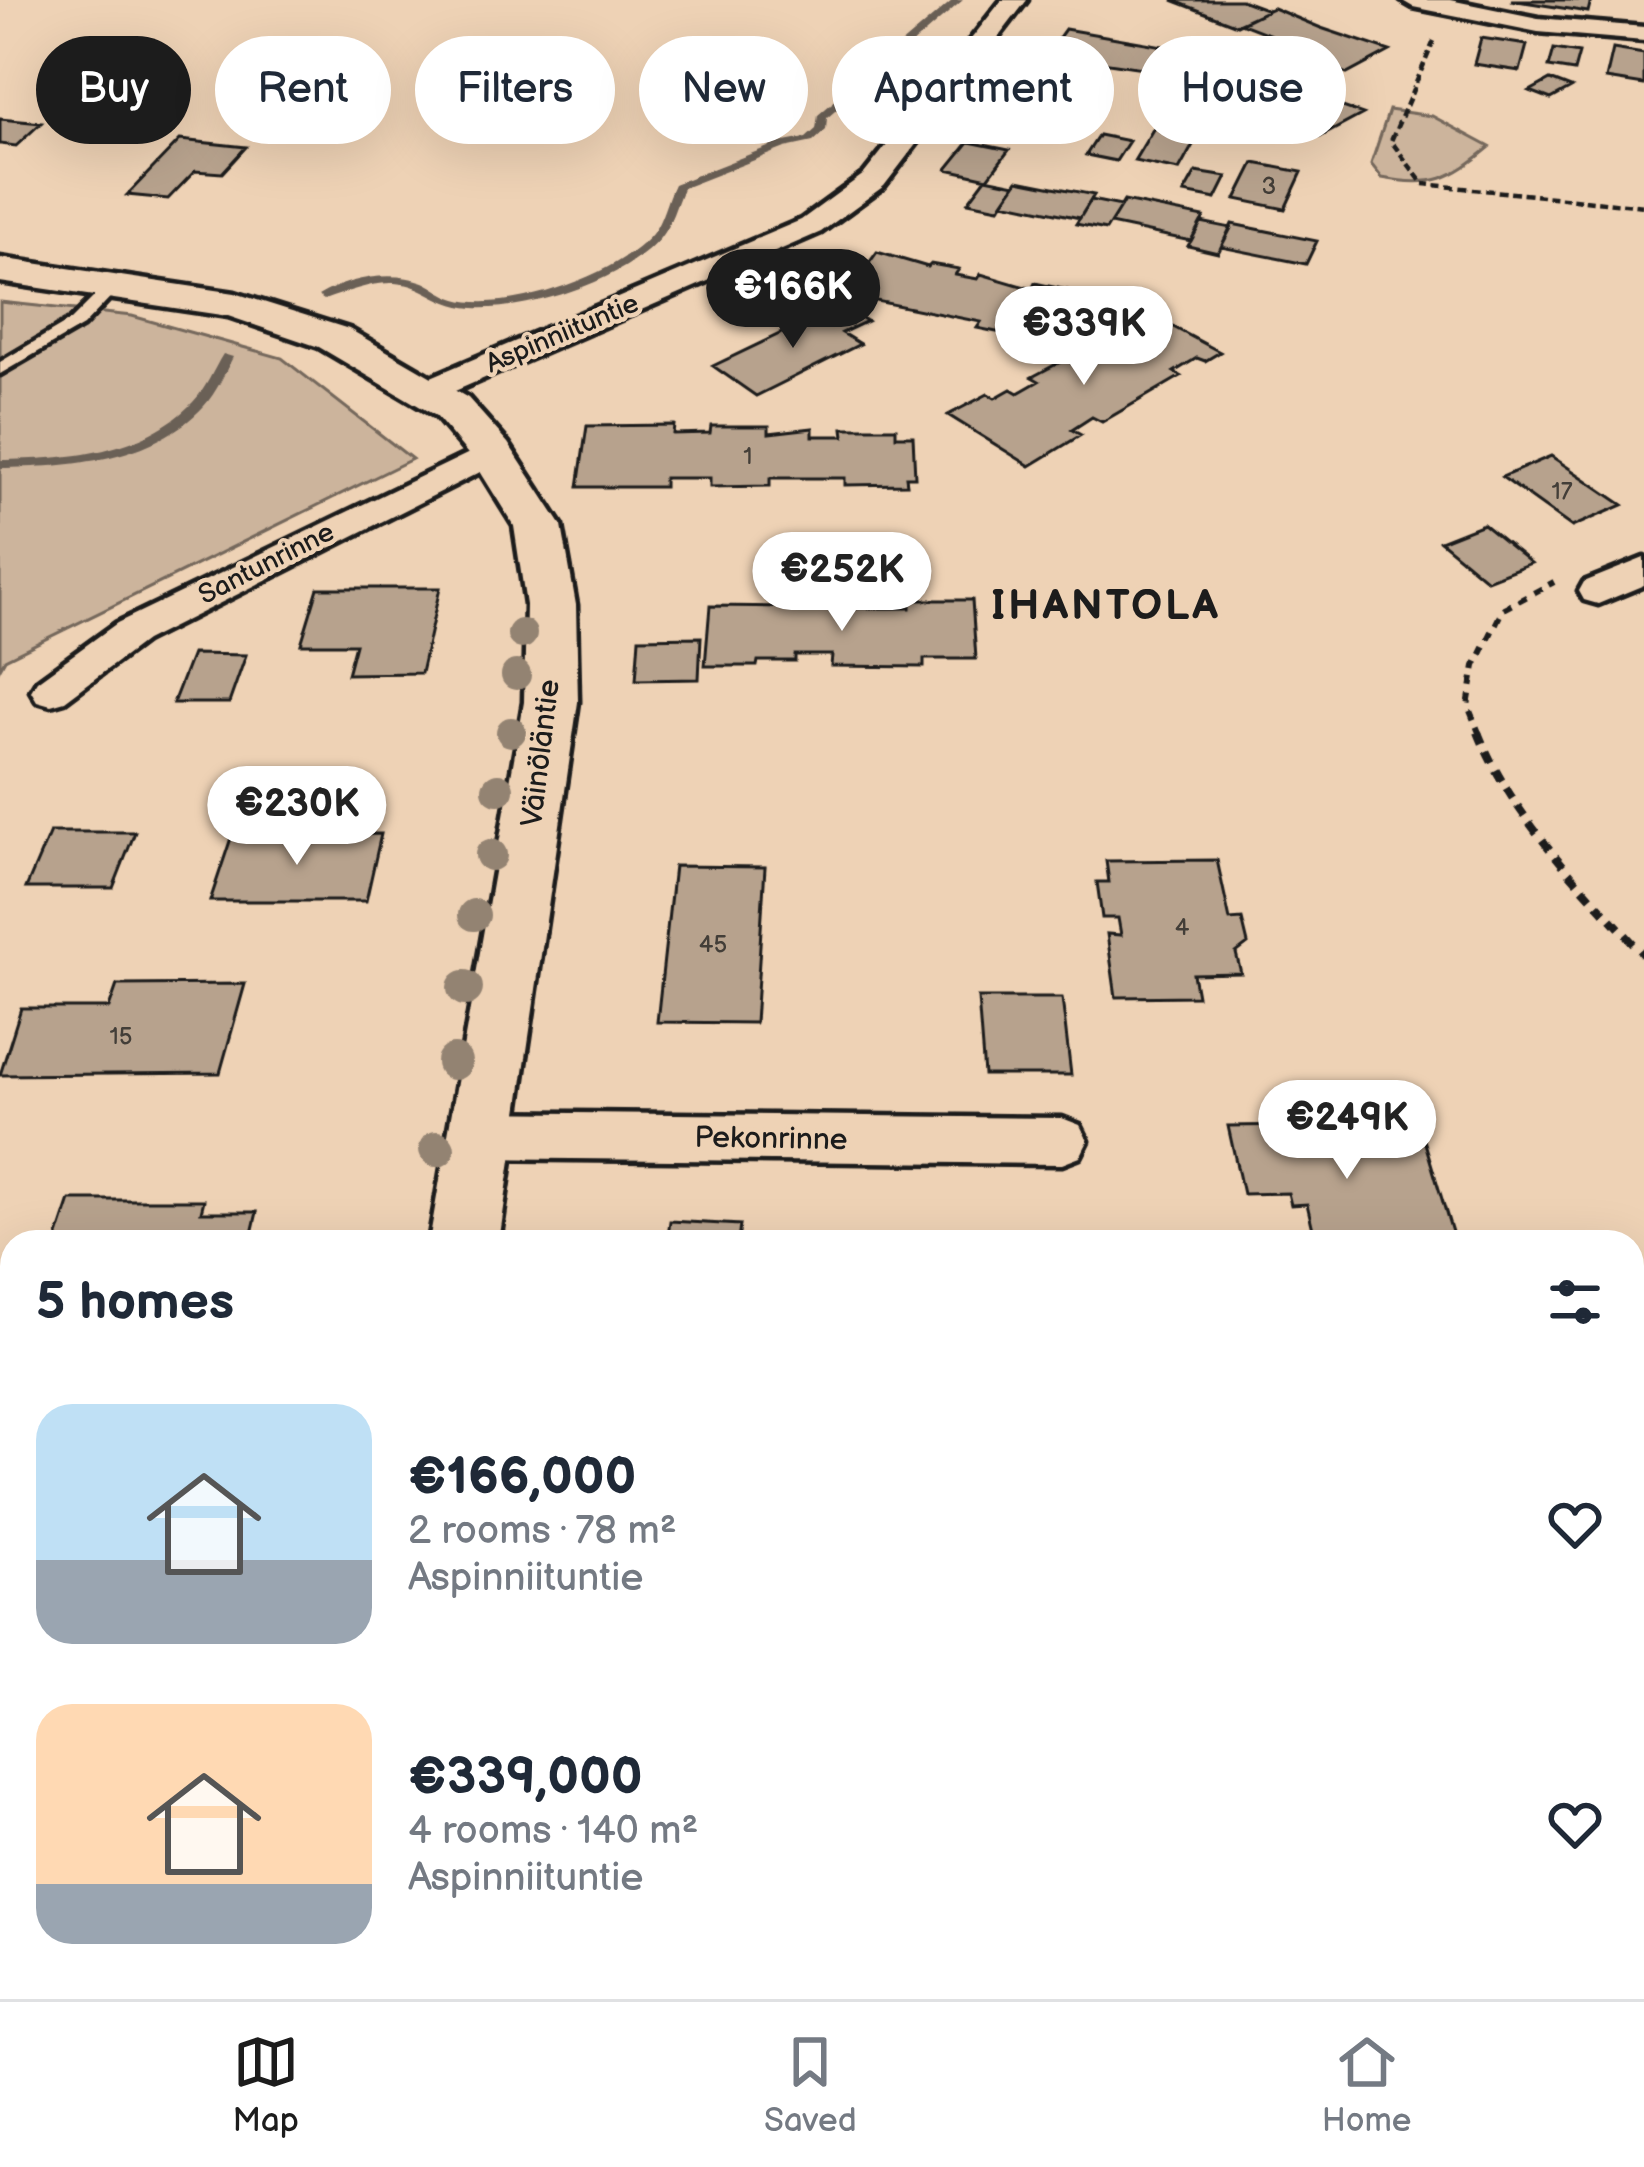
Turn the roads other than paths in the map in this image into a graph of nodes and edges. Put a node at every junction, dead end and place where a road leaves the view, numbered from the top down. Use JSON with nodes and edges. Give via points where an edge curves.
{"nodes":[{"id":1,"x":1015,"y":0,"type":"edge"},
{"id":2,"x":1413,"y":0,"type":"edge"},
{"id":3,"x":1644,"y":34,"type":"edge"},
{"id":4,"x":0,"y":270,"type":"edge"},
{"id":5,"x":115,"y":284,"type":"junction"},
{"id":6,"x":0,"y":369,"type":"edge"},
{"id":7,"x":429,"y":390,"type":"junction"},
{"id":8,"x":492,"y":454,"type":"junction"},
{"id":9,"x":1644,"y":570,"type":"edge"},
{"id":10,"x":1598,"y":591,"type":"dead end"},
{"id":11,"x":51,"y":691,"type":"dead end"},
{"id":12,"x":480,"y":1135,"type":"junction"},
{"id":13,"x":1062,"y":1142,"type":"dead end"},
{"id":14,"x":466,"y":1230,"type":"edge"}],
"edges":[{"from":1,"to":7,"type":"street","name":"Aspinniituntie","via":[[874,180],[811,226]]},
{"from":2,"to":3,"type":"street","via":[[1538,26]]},
{"from":4,"to":5,"type":"street","name":"Väinöläntie"},
{"from":5,"to":6,"type":"lane","via":[[77,323]]},
{"from":5,"to":7,"type":"street","name":"Väinöläntie","via":[[235,304],[334,338]]},
{"from":7,"to":8,"type":"street","name":"Väinöläntie"},
{"from":8,"to":11,"type":"street","name":"Santunrinne","via":[[131,632]]},
{"from":8,"to":12,"type":"street","name":"Väinöläntie","via":[[538,526],[551,605],[551,702]]},
{"from":9,"to":10,"type":"street"},
{"from":12,"to":13,"type":"street","name":"Pekonrinne"},
{"from":12,"to":14,"type":"street","name":"Väinöläntie"}]}
